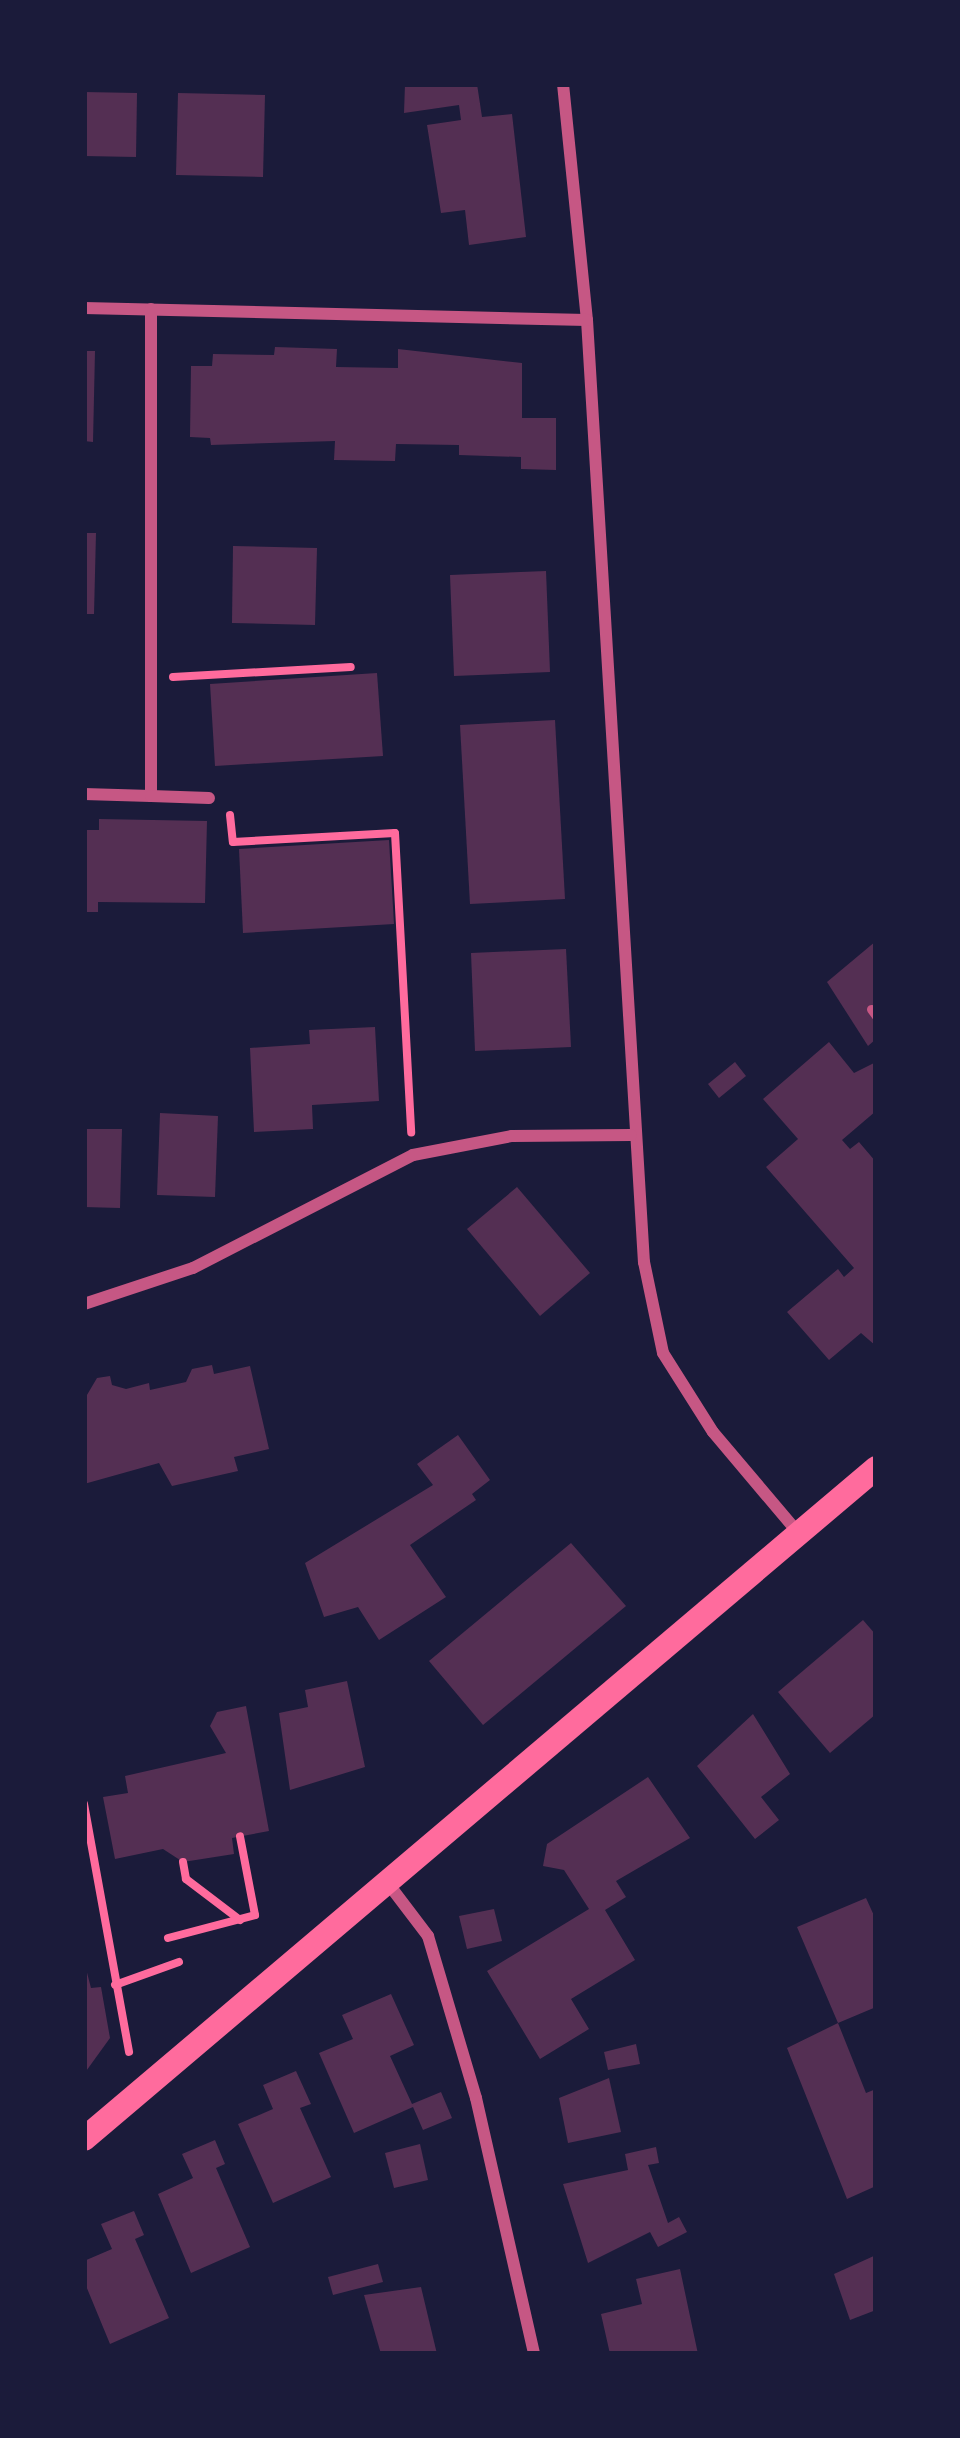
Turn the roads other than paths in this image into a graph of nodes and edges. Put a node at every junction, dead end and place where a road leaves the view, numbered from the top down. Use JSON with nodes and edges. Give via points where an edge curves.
{"nodes":[{"id":1,"x":563,"y":84,"type":"edge"},
{"id":2,"x":84,"y":308,"type":"edge"},
{"id":3,"x":151,"y":309,"type":"junction"},
{"id":4,"x":587,"y":320,"type":"junction"},
{"id":5,"x":84,"y":794,"type":"edge"},
{"id":6,"x":151,"y":796,"type":"junction"},
{"id":7,"x":209,"y":798,"type":"road end"},
{"id":8,"x":631,"y":1136,"type":"junction"},
{"id":9,"x":84,"y":1304,"type":"edge"},
{"id":10,"x":876,"y":1468,"type":"edge"},
{"id":11,"x":800,"y":1535,"type":"junction"},
{"id":12,"x":390,"y":1886,"type":"junction"},
{"id":13,"x":84,"y":2139,"type":"edge"},
{"id":14,"x":534,"y":2354,"type":"edge"}],
"edges":[{"from":1,"to":4,"type":"street"},
{"from":2,"to":3,"type":"street"},
{"from":3,"to":4,"type":"street"},
{"from":3,"to":6,"type":"street"},
{"from":4,"to":8,"type":"street"},
{"from":5,"to":6,"type":"street"},
{"from":6,"to":7,"type":"street"},
{"from":8,"to":9,"type":"street","via":[[512,1136],[412,1156],[193,1268]]},
{"from":8,"to":11,"type":"street","via":[[664,1353],[713,1432]]},
{"from":10,"to":11,"type":"main road"},
{"from":11,"to":12,"type":"main road"},
{"from":12,"to":13,"type":"main road"},
{"from":12,"to":14,"type":"street","via":[[428,1936],[476,2098]]}]}
